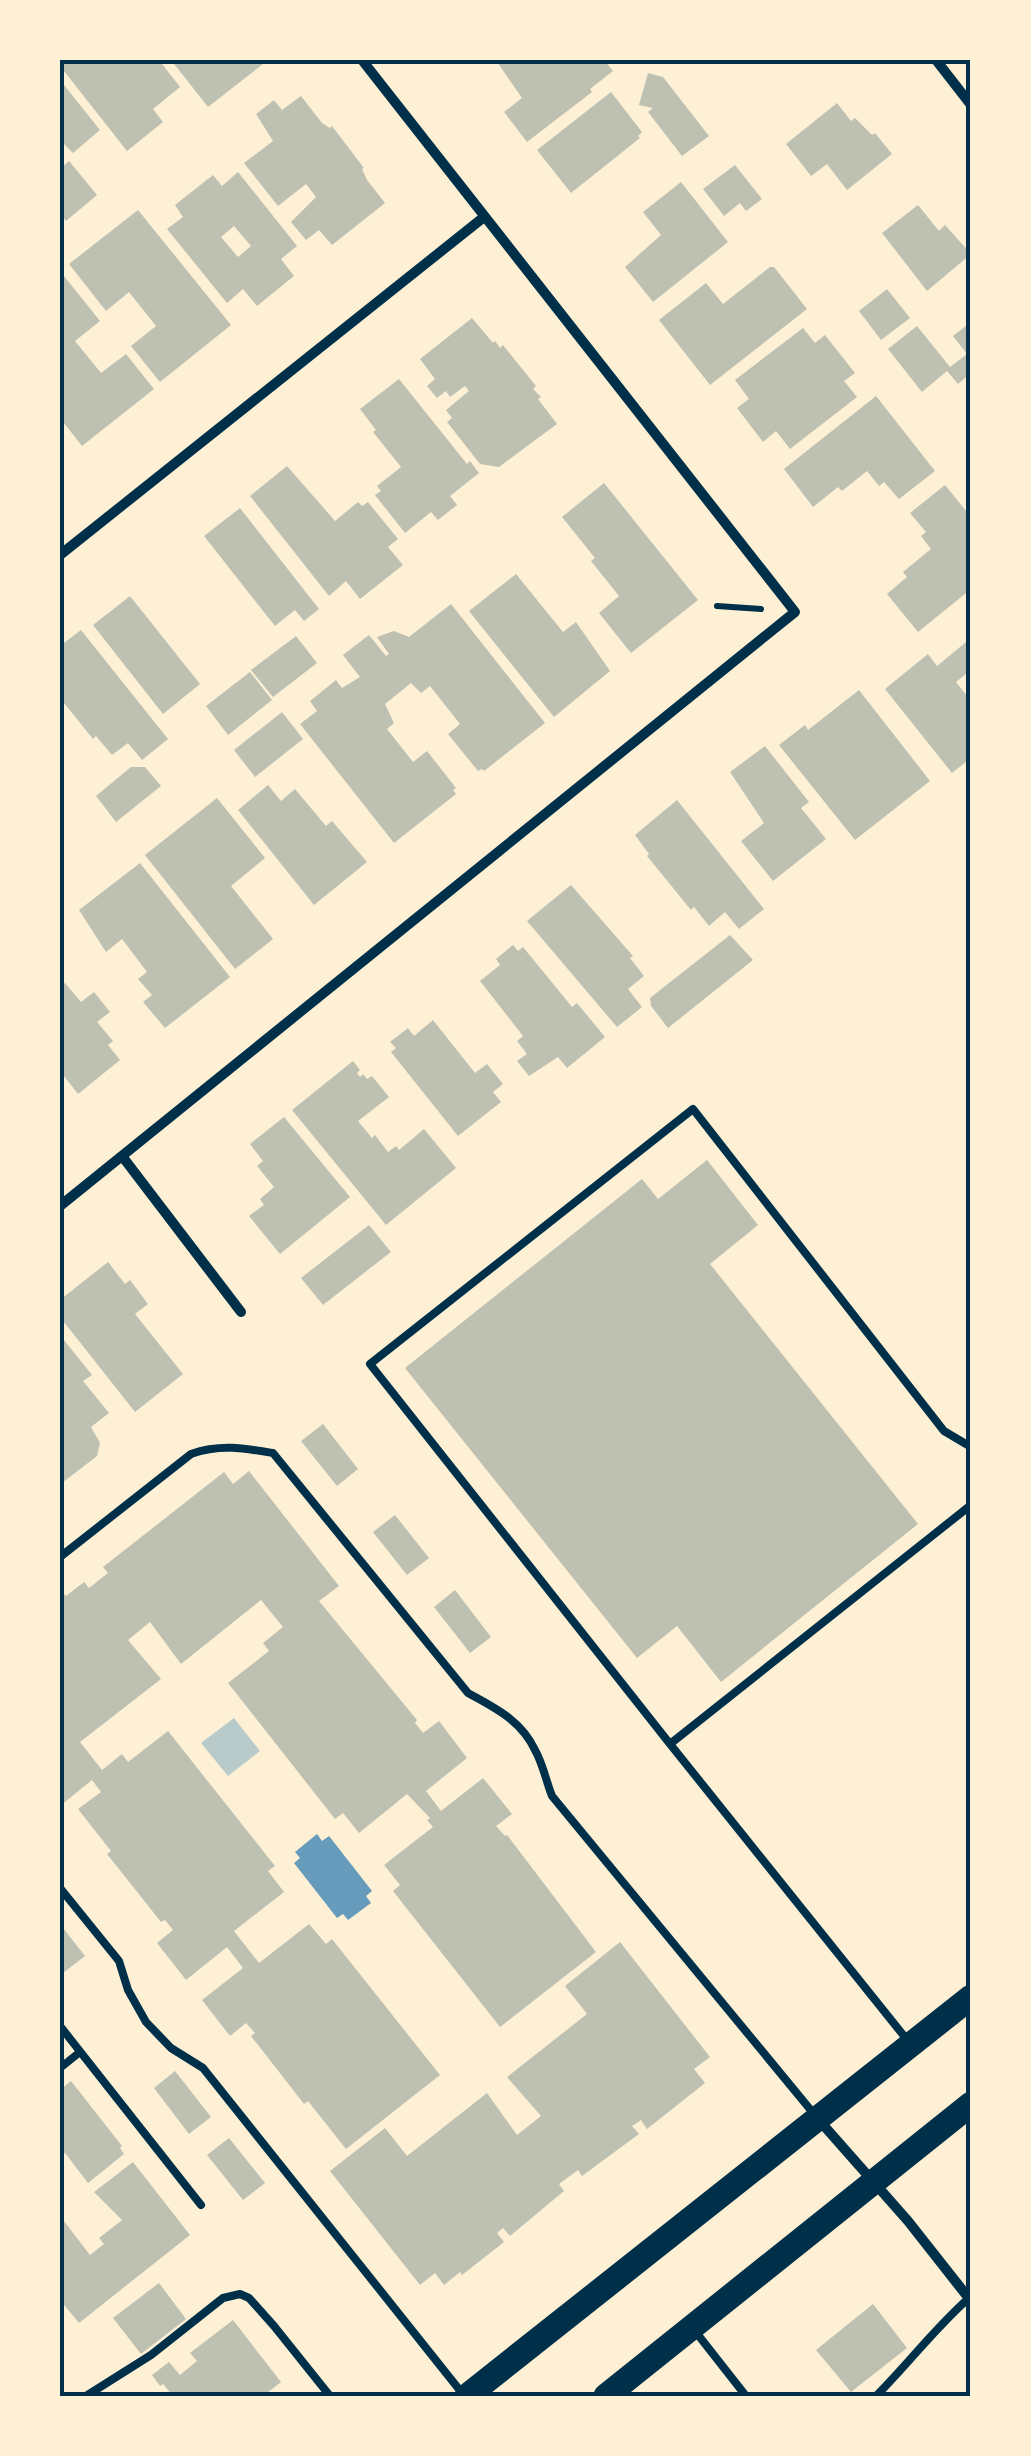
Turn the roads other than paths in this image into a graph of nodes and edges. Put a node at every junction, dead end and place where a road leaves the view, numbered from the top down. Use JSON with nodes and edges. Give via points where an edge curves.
{"nodes":[{"id":1,"x":362,"y":60,"type":"edge"},
{"id":2,"x":936,"y":60,"type":"edge"},
{"id":3,"x":971,"y":105,"type":"edge"},
{"id":4,"x":484,"y":217,"type":"junction"},
{"id":5,"x":60,"y":555,"type":"edge"},
{"id":6,"x":122,"y":1156,"type":"junction"},
{"id":7,"x":60,"y":1206,"type":"edge"},
{"id":8,"x":241,"y":1312,"type":"dead end"},
{"id":9,"x":971,"y":1447,"type":"edge"},
{"id":10,"x":971,"y":1505,"type":"edge"},
{"id":11,"x":60,"y":1557,"type":"edge"},
{"id":12,"x":670,"y":1744,"type":"junction"},
{"id":13,"x":60,"y":1888,"type":"edge"},
{"id":14,"x":971,"y":1997,"type":"edge"},
{"id":15,"x":60,"y":2026,"type":"edge"},
{"id":16,"x":911,"y":2045,"type":"junction"},
{"id":17,"x":80,"y":2052,"type":"junction"},
{"id":18,"x":60,"y":2068,"type":"edge"},
{"id":19,"x":971,"y":2104,"type":"edge"},
{"id":20,"x":818,"y":2118,"type":"junction"},
{"id":21,"x":874,"y":2183,"type":"junction"},
{"id":22,"x":201,"y":2204,"type":"dead end"},
{"id":23,"x":970,"y":2300,"type":"edge"},
{"id":24,"x":692,"y":2327,"type":"junction"},
{"id":25,"x":86,"y":2396,"type":"edge"},
{"id":26,"x":330,"y":2396,"type":"edge"},
{"id":27,"x":466,"y":2396,"type":"edge"},
{"id":28,"x":606,"y":2396,"type":"edge"},
{"id":29,"x":746,"y":2396,"type":"edge"},
{"id":30,"x":876,"y":2396,"type":"edge"}],
"edges":[{"from":1,"to":4,"type":"street"},
{"from":2,"to":3,"type":"street"},
{"from":4,"to":5,"type":"street"},
{"from":4,"to":6,"type":"street","via":[[795,612]]},
{"from":6,"to":7,"type":"street"},
{"from":6,"to":8,"type":"street"},
{"from":9,"to":12,"type":"lane","via":[[944,1431],[693,1109],[370,1364]]},
{"from":10,"to":12,"type":"lane"},
{"from":11,"to":20,"type":"lane","via":[[191,1454],[212,1446],[273,1453],[468,1692],[525,1732],[556,1801]]},
{"from":12,"to":16,"type":"lane"},
{"from":13,"to":27,"type":"lane","via":[[119,1961],[146,2022],[203,2068]]},
{"from":14,"to":16,"type":"main road"},
{"from":15,"to":17,"type":"lane"},
{"from":16,"to":20,"type":"main road"},
{"from":17,"to":18,"type":"lane"},
{"from":17,"to":22,"type":"lane"},
{"from":19,"to":21,"type":"main road"},
{"from":20,"to":21,"type":"street"},
{"from":20,"to":27,"type":"main road"},
{"from":21,"to":23,"type":"street"},
{"from":21,"to":24,"type":"main road"},
{"from":23,"to":30,"type":"lane","via":[[936,2326]]},
{"from":24,"to":28,"type":"main road"},
{"from":24,"to":29,"type":"lane"},
{"from":25,"to":26,"type":"lane","via":[[152,2355],[223,2298],[240,2294]]}]}
